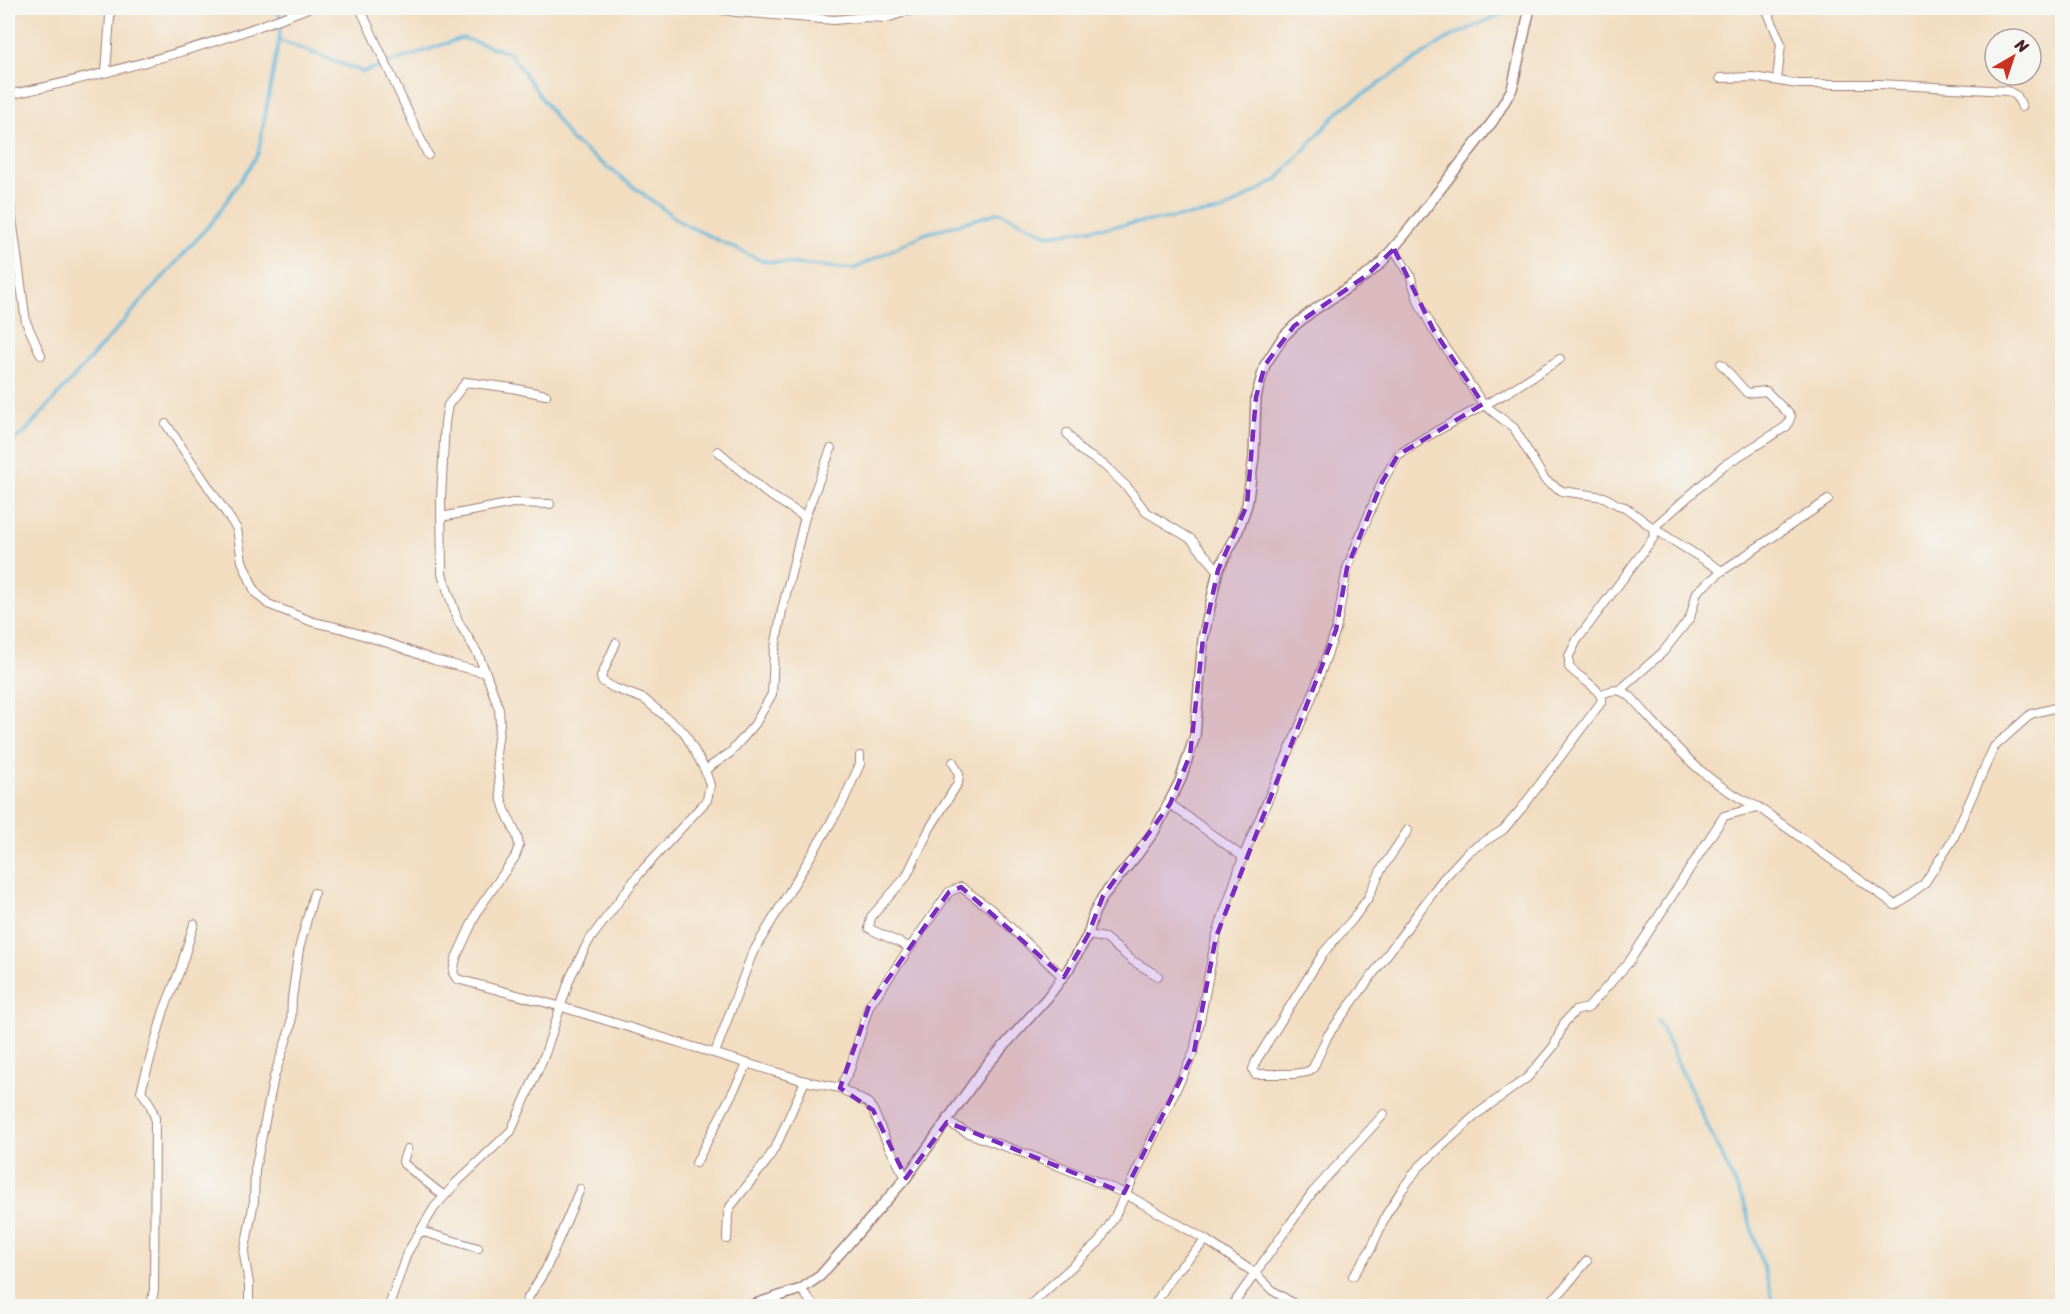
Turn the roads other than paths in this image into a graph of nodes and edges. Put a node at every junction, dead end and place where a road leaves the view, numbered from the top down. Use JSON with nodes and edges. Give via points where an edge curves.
{"nodes":[{"id":1,"x":108,"y":8,"type":"edge"},
{"id":2,"x":308,"y":8,"type":"edge"},
{"id":3,"x":360,"y":8,"type":"edge"},
{"id":4,"x":711,"y":8,"type":"edge"},
{"id":5,"x":918,"y":8,"type":"edge"},
{"id":6,"x":1530,"y":8,"type":"edge"},
{"id":7,"x":1766,"y":8,"type":"edge"},
{"id":8,"x":106,"y":72,"type":"junction"},
{"id":9,"x":1720,"y":78,"type":"dead end"},
{"id":10,"x":1777,"y":80,"type":"junction"},
{"id":11,"x":8,"y":95,"type":"edge"},
{"id":12,"x":2022,"y":107,"type":"dead end"},
{"id":13,"x":428,"y":154,"type":"dead end"},
{"id":14,"x":8,"y":189,"type":"edge"},
{"id":15,"x":1394,"y":249,"type":"junction"},
{"id":16,"x":41,"y":356,"type":"dead end"},
{"id":17,"x":1560,"y":359,"type":"dead end"},
{"id":18,"x":1721,"y":364,"type":"dead end"},
{"id":19,"x":546,"y":395,"type":"dead end"},
{"id":20,"x":1484,"y":404,"type":"junction"},
{"id":21,"x":166,"y":424,"type":"dead end"},
{"id":22,"x":1067,"y":433,"type":"dead end"},
{"id":23,"x":831,"y":449,"type":"dead end"},
{"id":24,"x":718,"y":451,"type":"dead end"},
{"id":25,"x":1828,"y":500,"type":"dead end"},
{"id":26,"x":550,"y":504,"type":"dead end"},
{"id":27,"x":805,"y":517,"type":"junction"},
{"id":28,"x":441,"y":518,"type":"junction"},
{"id":29,"x":1653,"y":528,"type":"junction"},
{"id":30,"x":1218,"y":570,"type":"junction"},
{"id":31,"x":1722,"y":571,"type":"junction"},
{"id":32,"x":616,"y":643,"type":"dead end"},
{"id":33,"x":486,"y":673,"type":"junction"},
{"id":34,"x":1620,"y":690,"type":"junction"},
{"id":35,"x":1602,"y":694,"type":"junction"},
{"id":36,"x":2062,"y":705,"type":"edge"},
{"id":37,"x":860,"y":756,"type":"dead end"},
{"id":38,"x":953,"y":762,"type":"dead end"},
{"id":39,"x":705,"y":770,"type":"junction"},
{"id":40,"x":1170,"y":804,"type":"junction"},
{"id":41,"x":1758,"y":807,"type":"junction"},
{"id":42,"x":1408,"y":830,"type":"dead end"},
{"id":43,"x":1243,"y":857,"type":"junction"},
{"id":44,"x":314,"y":893,"type":"dead end"},
{"id":45,"x":194,"y":924,"type":"dead end"},
{"id":46,"x":1088,"y":935,"type":"junction"},
{"id":47,"x":909,"y":947,"type":"junction"},
{"id":48,"x":1062,"y":976,"type":"junction"},
{"id":49,"x":1158,"y":976,"type":"dead end"},
{"id":50,"x":562,"y":1007,"type":"junction"},
{"id":51,"x":715,"y":1053,"type":"junction"},
{"id":52,"x":748,"y":1063,"type":"junction"},
{"id":53,"x":806,"y":1081,"type":"junction"},
{"id":54,"x":840,"y":1088,"type":"junction"},
{"id":55,"x":1384,"y":1114,"type":"dead end"},
{"id":56,"x":947,"y":1122,"type":"junction"},
{"id":57,"x":407,"y":1149,"type":"dead end"},
{"id":58,"x":696,"y":1163,"type":"dead end"},
{"id":59,"x":906,"y":1178,"type":"junction"},
{"id":60,"x":580,"y":1189,"type":"dead end"},
{"id":61,"x":1124,"y":1193,"type":"junction"},
{"id":62,"x":444,"y":1196,"type":"junction"},
{"id":63,"x":420,"y":1231,"type":"junction"},
{"id":64,"x":727,"y":1239,"type":"dead end"},
{"id":65,"x":1206,"y":1240,"type":"junction"},
{"id":66,"x":478,"y":1248,"type":"dead end"},
{"id":67,"x":1587,"y":1261,"type":"dead end"},
{"id":68,"x":1256,"y":1274,"type":"junction"},
{"id":69,"x":1353,"y":1276,"type":"dead end"},
{"id":70,"x":801,"y":1289,"type":"junction"},
{"id":71,"x":151,"y":1306,"type":"edge"},
{"id":72,"x":249,"y":1306,"type":"edge"},
{"id":73,"x":389,"y":1306,"type":"edge"},
{"id":74,"x":526,"y":1306,"type":"edge"},
{"id":75,"x":749,"y":1306,"type":"edge"},
{"id":76,"x":813,"y":1306,"type":"edge"},
{"id":77,"x":1029,"y":1306,"type":"edge"},
{"id":78,"x":1154,"y":1306,"type":"edge"},
{"id":79,"x":1232,"y":1306,"type":"edge"},
{"id":80,"x":1297,"y":1306,"type":"edge"},
{"id":81,"x":1544,"y":1306,"type":"edge"}],
"edges":[{"from":1,"to":8,"type":"street"},
{"from":2,"to":8,"type":"street"},
{"from":3,"to":13,"type":"street"},
{"from":4,"to":5,"type":"street","via":[[834,20],[886,18]]},
{"from":6,"to":15,"type":"street","via":[[1510,95]]},
{"from":7,"to":10,"type":"street","via":[[1781,44]]},
{"from":8,"to":11,"type":"street"},
{"from":9,"to":10,"type":"street"},
{"from":10,"to":12,"type":"street","via":[[2008,91],[2017,96]]},
{"from":14,"to":16,"type":"street","via":[[26,322]]},
{"from":15,"to":20,"type":"street","via":[[1433,329]]},
{"from":15,"to":30,"type":"street","via":[[1367,275],[1294,326],[1265,365],[1256,397],[1247,505]]},
{"from":17,"to":20,"type":"street"},
{"from":18,"to":29,"type":"street","via":[[1747,393],[1766,391],[1791,416],[1787,426],[1723,466]]},
{"from":19,"to":28,"type":"street","via":[[473,382],[461,387],[448,405],[445,422]]},
{"from":20,"to":29,"type":"street","via":[[1514,428],[1545,480],[1562,491],[1604,497]]},
{"from":20,"to":43,"type":"street","via":[[1398,455],[1382,482],[1347,568],[1333,640]]},
{"from":21,"to":33,"type":"street","via":[[237,529],[242,561],[255,592],[268,604],[313,622]]},
{"from":22,"to":30,"type":"street","via":[[1080,450],[1104,465],[1127,488],[1146,512],[1191,539]]},
{"from":23,"to":27,"type":"street"},
{"from":24,"to":27,"type":"street","via":[[765,492]]},
{"from":25,"to":31,"type":"street"},
{"from":26,"to":28,"type":"street","via":[[513,503]]},
{"from":27,"to":39,"type":"street","via":[[782,610],[772,694],[755,724],[730,753]]},
{"from":28,"to":33,"type":"street","via":[[442,574],[458,621]]},
{"from":29,"to":31,"type":"street"},
{"from":29,"to":35,"type":"street","via":[[1654,537],[1569,656],[1569,667]]},
{"from":30,"to":40,"type":"street","via":[[1203,639],[1195,736]]},
{"from":31,"to":34,"type":"street","via":[[1696,592],[1690,618],[1663,652]]},
{"from":32,"to":39,"type":"street","via":[[602,681],[644,699],[684,732]]},
{"from":33,"to":50,"type":"street","via":[[499,709],[496,754],[501,797],[519,846],[478,910],[453,973],[457,980]]},
{"from":34,"to":35,"type":"street"},
{"from":34,"to":41,"type":"street","via":[[1696,768]]},
{"from":35,"to":42,"type":"street","via":[[1602,701],[1522,808],[1503,830],[1469,851],[1443,879],[1328,1035],[1313,1068],[1294,1074],[1256,1074],[1256,1061],[1296,995],[1324,952],[1368,898]]},
{"from":36,"to":41,"type":"street","via":[[2031,714],[1994,747],[1953,839],[1924,884],[1895,905]]},
{"from":37,"to":51,"type":"street","via":[[842,804],[752,954]]},
{"from":38,"to":47,"type":"street","via":[[959,774],[958,783],[906,877],[869,924],[872,930]]},
{"from":39,"to":50,"type":"street","via":[[710,785],[707,800],[639,874],[588,942],[570,978]]},
{"from":40,"to":43,"type":"street"},
{"from":40,"to":46,"type":"street","via":[[1137,855],[1103,896]]},
{"from":41,"to":69,"type":"street","via":[[1724,816],[1629,962],[1588,1008],[1575,1011],[1564,1023],[1554,1046],[1528,1077],[1477,1114],[1418,1168],[1386,1215]]},
{"from":43,"to":61,"type":"street","via":[[1216,937],[1194,1052]]},
{"from":44,"to":72,"type":"street","via":[[299,949],[291,1026],[274,1077],[255,1170],[254,1201],[244,1254]]},
{"from":45,"to":71,"type":"street","via":[[141,1090],[155,1118]]},
{"from":46,"to":48,"type":"street"},
{"from":46,"to":49,"type":"street","via":[[1105,938],[1133,962]]},
{"from":47,"to":48,"type":"street","via":[[949,892],[961,886]]},
{"from":47,"to":54,"type":"street","via":[[869,1006],[850,1069]]},
{"from":48,"to":56,"type":"street","via":[[985,1067]]},
{"from":50,"to":51,"type":"street"},
{"from":50,"to":62,"type":"street","via":[[511,1131]]},
{"from":51,"to":52,"type":"street"},
{"from":52,"to":53,"type":"street"},
{"from":52,"to":58,"type":"street"},
{"from":53,"to":54,"type":"street"},
{"from":53,"to":64,"type":"street","via":[[772,1152],[730,1207]]},
{"from":54,"to":59,"type":"street","via":[[861,1098],[873,1110]]},
{"from":55,"to":68,"type":"street","via":[[1312,1193]]},
{"from":56,"to":59,"type":"street"},
{"from":56,"to":61,"type":"street"},
{"from":57,"to":62,"type":"street","via":[[404,1164]]},
{"from":59,"to":70,"type":"street","via":[[820,1276]]},
{"from":60,"to":74,"type":"street"},
{"from":61,"to":65,"type":"street"},
{"from":61,"to":77,"type":"street","via":[[1099,1242]]},
{"from":62,"to":63,"type":"street"},
{"from":63,"to":66,"type":"street"},
{"from":63,"to":73,"type":"street","via":[[402,1265]]},
{"from":65,"to":68,"type":"street"},
{"from":65,"to":78,"type":"street","via":[[1172,1276]]},
{"from":67,"to":81,"type":"street"},
{"from":68,"to":79,"type":"street"},
{"from":68,"to":80,"type":"street"},
{"from":70,"to":75,"type":"street"},
{"from":70,"to":76,"type":"street"}]}
